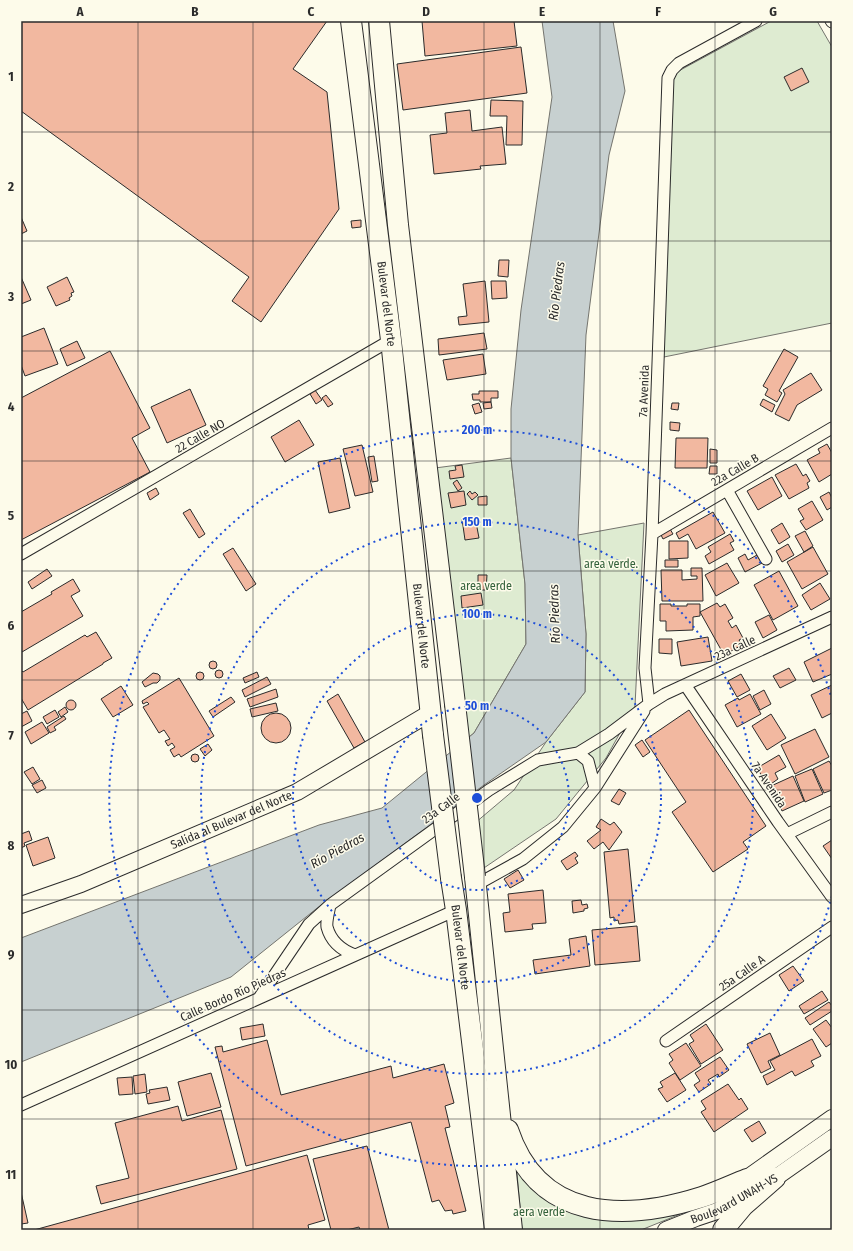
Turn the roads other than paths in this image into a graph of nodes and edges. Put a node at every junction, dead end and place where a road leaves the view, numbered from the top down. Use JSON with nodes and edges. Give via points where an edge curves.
{"nodes":[{"id":1,"x":351,"y":21,"type":"edge"},
{"id":2,"x":756,"y":21,"type":"edge"},
{"id":3,"x":378,"y":23,"type":"edge"},
{"id":4,"x":391,"y":340,"type":"junction"},
{"id":5,"x":832,"y":428,"type":"edge"},
{"id":6,"x":727,"y":490,"type":"junction"},
{"id":7,"x":652,"y":534,"type":"junction"},
{"id":8,"x":21,"y":554,"type":"edge"},
{"id":9,"x":766,"y":559,"type":"dead end"},
{"id":10,"x":832,"y":617,"type":"edge"},
{"id":11,"x":686,"y":686,"type":"junction"},
{"id":12,"x":649,"y":704,"type":"junction"},
{"id":13,"x":430,"y":713,"type":"junction"},
{"id":14,"x":578,"y":753,"type":"junction"},
{"id":15,"x":595,"y":788,"type":"junction"},
{"id":16,"x":832,"y":812,"type":"edge"},
{"id":17,"x":787,"y":834,"type":"junction"},
{"id":18,"x":475,"y":881,"type":"junction"},
{"id":19,"x":832,"y":897,"type":"edge"},
{"id":20,"x":21,"y":905,"type":"edge"},
{"id":21,"x":330,"y":905,"type":"junction"},
{"id":22,"x":456,"y":910,"type":"junction"},
{"id":23,"x":832,"y":927,"type":"edge"},
{"id":24,"x":354,"y":955,"type":"junction"},
{"id":25,"x":259,"y":998,"type":"junction"},
{"id":26,"x":666,"y":1041,"type":"dead end"},
{"id":27,"x":499,"y":1102,"type":"junction"},
{"id":28,"x":21,"y":1105,"type":"edge"},
{"id":29,"x":832,"y":1118,"type":"edge"},
{"id":30,"x":832,"y":1138,"type":"edge"},
{"id":31,"x":775,"y":1178,"type":"junction"},
{"id":32,"x":747,"y":1179,"type":"junction"},
{"id":33,"x":696,"y":1218,"type":"junction"},
{"id":34,"x":495,"y":1230,"type":"edge"},
{"id":35,"x":512,"y":1230,"type":"edge"},
{"id":36,"x":666,"y":1230,"type":"edge"},
{"id":37,"x":723,"y":1230,"type":"edge"}],
"edges":[{"from":1,"to":4,"type":"highway","name":"Bulevar del Norte"},
{"from":2,"to":7,"type":"street","name":"7a Avenida","via":[[679,63],[668,78]]},
{"from":3,"to":18,"type":"highway","name":"Bulevar del Norte","bridge":true,"via":[[398,225]]},
{"from":4,"to":8,"type":"street","name":"22 Calle NO"},
{"from":4,"to":13,"type":"highway","name":"Bulevar del Norte"},
{"from":5,"to":6,"type":"street","name":"22a Calle B"},
{"from":6,"to":7,"type":"street","name":"22a Calle B"},
{"from":6,"to":9,"type":"street"},
{"from":7,"to":12,"type":"street","name":"7a Avenida","via":[[645,668]]},
{"from":10,"to":11,"type":"street","name":"23a Calle"},
{"from":11,"to":12,"type":"street","name":"23a Calle"},
{"from":11,"to":17,"type":"street","name":"7a Avenida"},
{"from":12,"to":14,"type":"street","name":"23a Calle"},
{"from":12,"to":15,"type":"street","name":"23a Calle"},
{"from":13,"to":20,"type":"street","name":"Salida al Bulevar del Norte","via":[[297,792],[81,884]]},
{"from":13,"to":22,"type":"highway","name":"Bulevar del Norte","bridge":true},
{"from":14,"to":15,"type":"street","via":[[588,761]]},
{"from":14,"to":21,"type":"street","name":"23a Calle","via":[[538,760],[489,790]]},
{"from":15,"to":18,"type":"street","name":"23a Calle","via":[[563,827],[523,859]]},
{"from":16,"to":17,"type":"street"},
{"from":17,"to":19,"type":"street","name":"7a Avenida"},
{"from":18,"to":27,"type":"highway","name":"Bulevar del Norte"},
{"from":21,"to":24,"type":"street","via":[[327,926],[336,944]]},
{"from":21,"to":25,"type":"street","name":"23a Calle","via":[[309,924]]},
{"from":22,"to":24,"type":"street","name":"Calle Bordo Río Piedras"},
{"from":22,"to":34,"type":"highway","name":"Bulevar del Norte"},
{"from":23,"to":26,"type":"street","name":"25a Calle A"},
{"from":24,"to":25,"type":"street","name":"Calle Bordo Río Piedras"},
{"from":25,"to":28,"type":"street","name":"Calle Bordo Río Piedras"},
{"from":27,"to":32,"type":"highway","via":[[514,1146],[525,1166],[538,1181],[571,1203],[592,1209],[625,1212],[655,1209],[703,1197]]},
{"from":27,"to":35,"type":"highway","name":"Bulevar del Norte"},
{"from":29,"to":32,"type":"street","name":"Boulevard UNAH-VS"},
{"from":30,"to":31,"type":"street","name":"Boulevard UNAH-VS"},
{"from":31,"to":33,"type":"street","name":"Boulevard UNAH-VS","via":[[717,1211]]},
{"from":31,"to":37,"type":"highway","via":[[743,1206]]},
{"from":32,"to":33,"type":"street","name":"Boulevard UNAH-VS","via":[[711,1203]]},
{"from":33,"to":36,"type":"street"}]}
